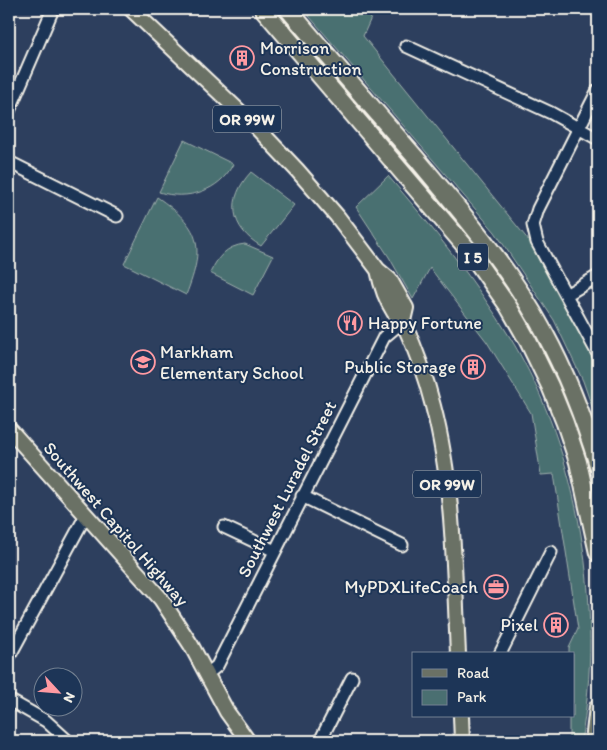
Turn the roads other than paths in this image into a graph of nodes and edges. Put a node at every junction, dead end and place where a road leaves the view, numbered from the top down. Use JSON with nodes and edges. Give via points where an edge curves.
{"nodes":[{"id":1,"x":53,"y":9,"type":"edge"},
{"id":2,"x":131,"y":9,"type":"edge"},
{"id":3,"x":263,"y":9,"type":"edge"},
{"id":4,"x":288,"y":9,"type":"edge"},
{"id":5,"x":406,"y":46,"type":"dead end"},
{"id":6,"x":598,"y":90,"type":"edge"},
{"id":7,"x":9,"y":111,"type":"edge"},
{"id":8,"x":578,"y":130,"type":"junction"},
{"id":9,"x":598,"y":139,"type":"edge"},
{"id":10,"x":9,"y":162,"type":"edge"},
{"id":11,"x":117,"y":216,"type":"dead end"},
{"id":12,"x":598,"y":276,"type":"edge"},
{"id":13,"x":566,"y":295,"type":"junction"},
{"id":14,"x":402,"y":321,"type":"junction"},
{"id":15,"x":598,"y":354,"type":"edge"},
{"id":16,"x":9,"y":429,"type":"edge"},
{"id":17,"x":598,"y":465,"type":"edge"},
{"id":18,"x":302,"y":496,"type":"junction"},
{"id":19,"x":86,"y":515,"type":"junction"},
{"id":20,"x":224,"y":527,"type":"dead end"},
{"id":21,"x":402,"y":545,"type":"dead end"},
{"id":22,"x":275,"y":551,"type":"junction"},
{"id":23,"x":551,"y":552,"type":"dead end"},
{"id":24,"x":598,"y":553,"type":"edge"},
{"id":25,"x":458,"y":652,"type":"edge"},
{"id":26,"x":501,"y":652,"type":"edge"},
{"id":27,"x":9,"y":657,"type":"edge"},
{"id":28,"x":206,"y":675,"type":"junction"},
{"id":29,"x":352,"y":678,"type":"dead end"},
{"id":30,"x":9,"y":700,"type":"edge"},
{"id":31,"x":598,"y":707,"type":"edge"},
{"id":32,"x":461,"y":718,"type":"edge"},
{"id":33,"x":234,"y":724,"type":"junction"},
{"id":34,"x":68,"y":741,"type":"edge"},
{"id":35,"x":241,"y":741,"type":"edge"},
{"id":36,"x":248,"y":741,"type":"edge"},
{"id":37,"x":320,"y":741,"type":"edge"},
{"id":38,"x":462,"y":741,"type":"edge"},
{"id":39,"x":594,"y":741,"type":"edge"}],
"edges":[{"from":1,"to":7,"type":"street"},
{"from":2,"to":14,"type":"main road","number":"OR 99W","via":[[258,129],[333,210],[378,270],[390,280],[406,308]]},
{"from":3,"to":24,"type":"highway","number":"I 5","via":[[470,252],[508,306],[536,356],[565,423],[578,462]]},
{"from":4,"to":17,"type":"highway","number":"I 5","via":[[441,187],[497,258],[548,339],[578,404]]},
{"from":5,"to":8,"type":"street","via":[[551,113]]},
{"from":6,"to":8,"type":"street"},
{"from":8,"to":9,"type":"street"},
{"from":8,"to":13,"type":"street","via":[[538,209],[533,229]]},
{"from":10,"to":11,"type":"street"},
{"from":12,"to":13,"type":"street"},
{"from":13,"to":15,"type":"street"},
{"from":14,"to":18,"type":"street","name":"Southwest Luradel Street","via":[[384,337]]},
{"from":14,"to":25,"type":"main road","number":"OR 99W","via":[[424,377],[441,443],[450,516]]},
{"from":16,"to":19,"type":"main road","name":"Southwest Capitol Highway"},
{"from":18,"to":21,"type":"street"},
{"from":18,"to":22,"type":"street","name":"Southwest Luradel Street"},
{"from":19,"to":27,"type":"street"},
{"from":19,"to":28,"type":"main road","name":"Southwest Capitol Highway","via":[[161,600]]},
{"from":20,"to":22,"type":"street"},
{"from":22,"to":28,"type":"street","name":"Southwest Luradel Street","via":[[217,666]]},
{"from":23,"to":26,"type":"street"},
{"from":28,"to":33,"type":"main road","name":"Southwest Capitol Highway"},
{"from":29,"to":37,"type":"street"},
{"from":30,"to":34,"type":"street","via":[[46,721]]},
{"from":31,"to":39,"type":"highway"},
{"from":32,"to":38,"type":"main road"},
{"from":33,"to":35,"type":"main road","name":"Southwest Capitol Highway","via":[[234,731]]},
{"from":33,"to":36,"type":"main road","name":"Southwest Capitol Highway","via":[[239,726]]}]}
